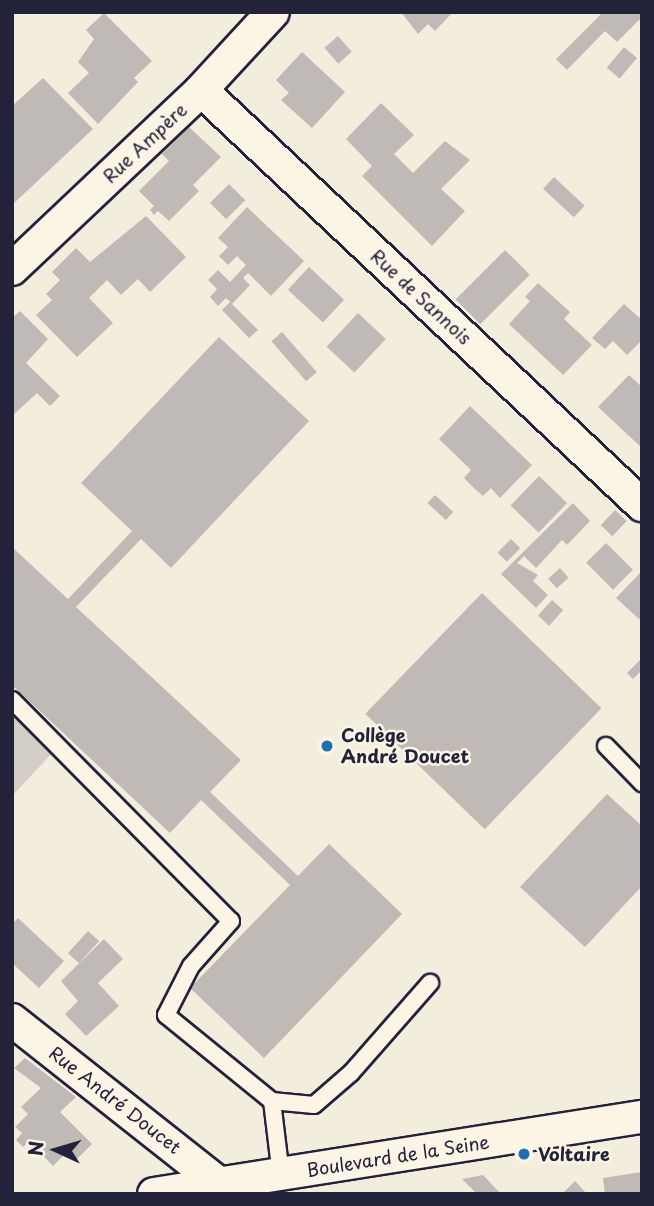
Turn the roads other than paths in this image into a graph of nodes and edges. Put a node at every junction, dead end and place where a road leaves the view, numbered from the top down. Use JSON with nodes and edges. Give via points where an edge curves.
{"nodes":[{"id":1,"x":273,"y":12,"type":"edge"},
{"id":2,"x":201,"y":90,"type":"junction"},
{"id":3,"x":12,"y":268,"type":"edge"},
{"id":4,"x":642,"y":505,"type":"edge"},
{"id":5,"x":12,"y":700,"type":"edge"},
{"id":6,"x":606,"y":746,"type":"dead end"},
{"id":7,"x":642,"y":783,"type":"edge"},
{"id":8,"x":430,"y":983,"type":"dead end"},
{"id":9,"x":12,"y":1020,"type":"edge"},
{"id":10,"x":272,"y":1101,"type":"junction"},
{"id":11,"x":642,"y":1117,"type":"edge"},
{"id":12,"x":217,"y":1182,"type":"junction"},
{"id":13,"x":282,"y":1184,"type":"edge"},
{"id":14,"x":154,"y":1194,"type":"edge"}],
"edges":[{"from":1,"to":2,"type":"street","name":"Rue Ampère"},
{"from":2,"to":3,"type":"street","name":"Rue Ampère"},
{"from":2,"to":4,"type":"street","name":"Rue de Sannois"},
{"from":5,"to":10,"type":"lane","via":[[231,921],[191,966],[166,1015]]},
{"from":6,"to":7,"type":"lane"},
{"from":8,"to":10,"type":"lane","via":[[351,1073],[314,1105]]},
{"from":9,"to":12,"type":"street","name":"Rue André Doucet"},
{"from":10,"to":13,"type":"lane"},
{"from":11,"to":13,"type":"street","name":"Boulevard de la Seine"},
{"from":12,"to":13,"type":"street","name":"Boulevard de la Seine"},
{"from":12,"to":14,"type":"street","name":"Boulevard de la Seine"}]}
